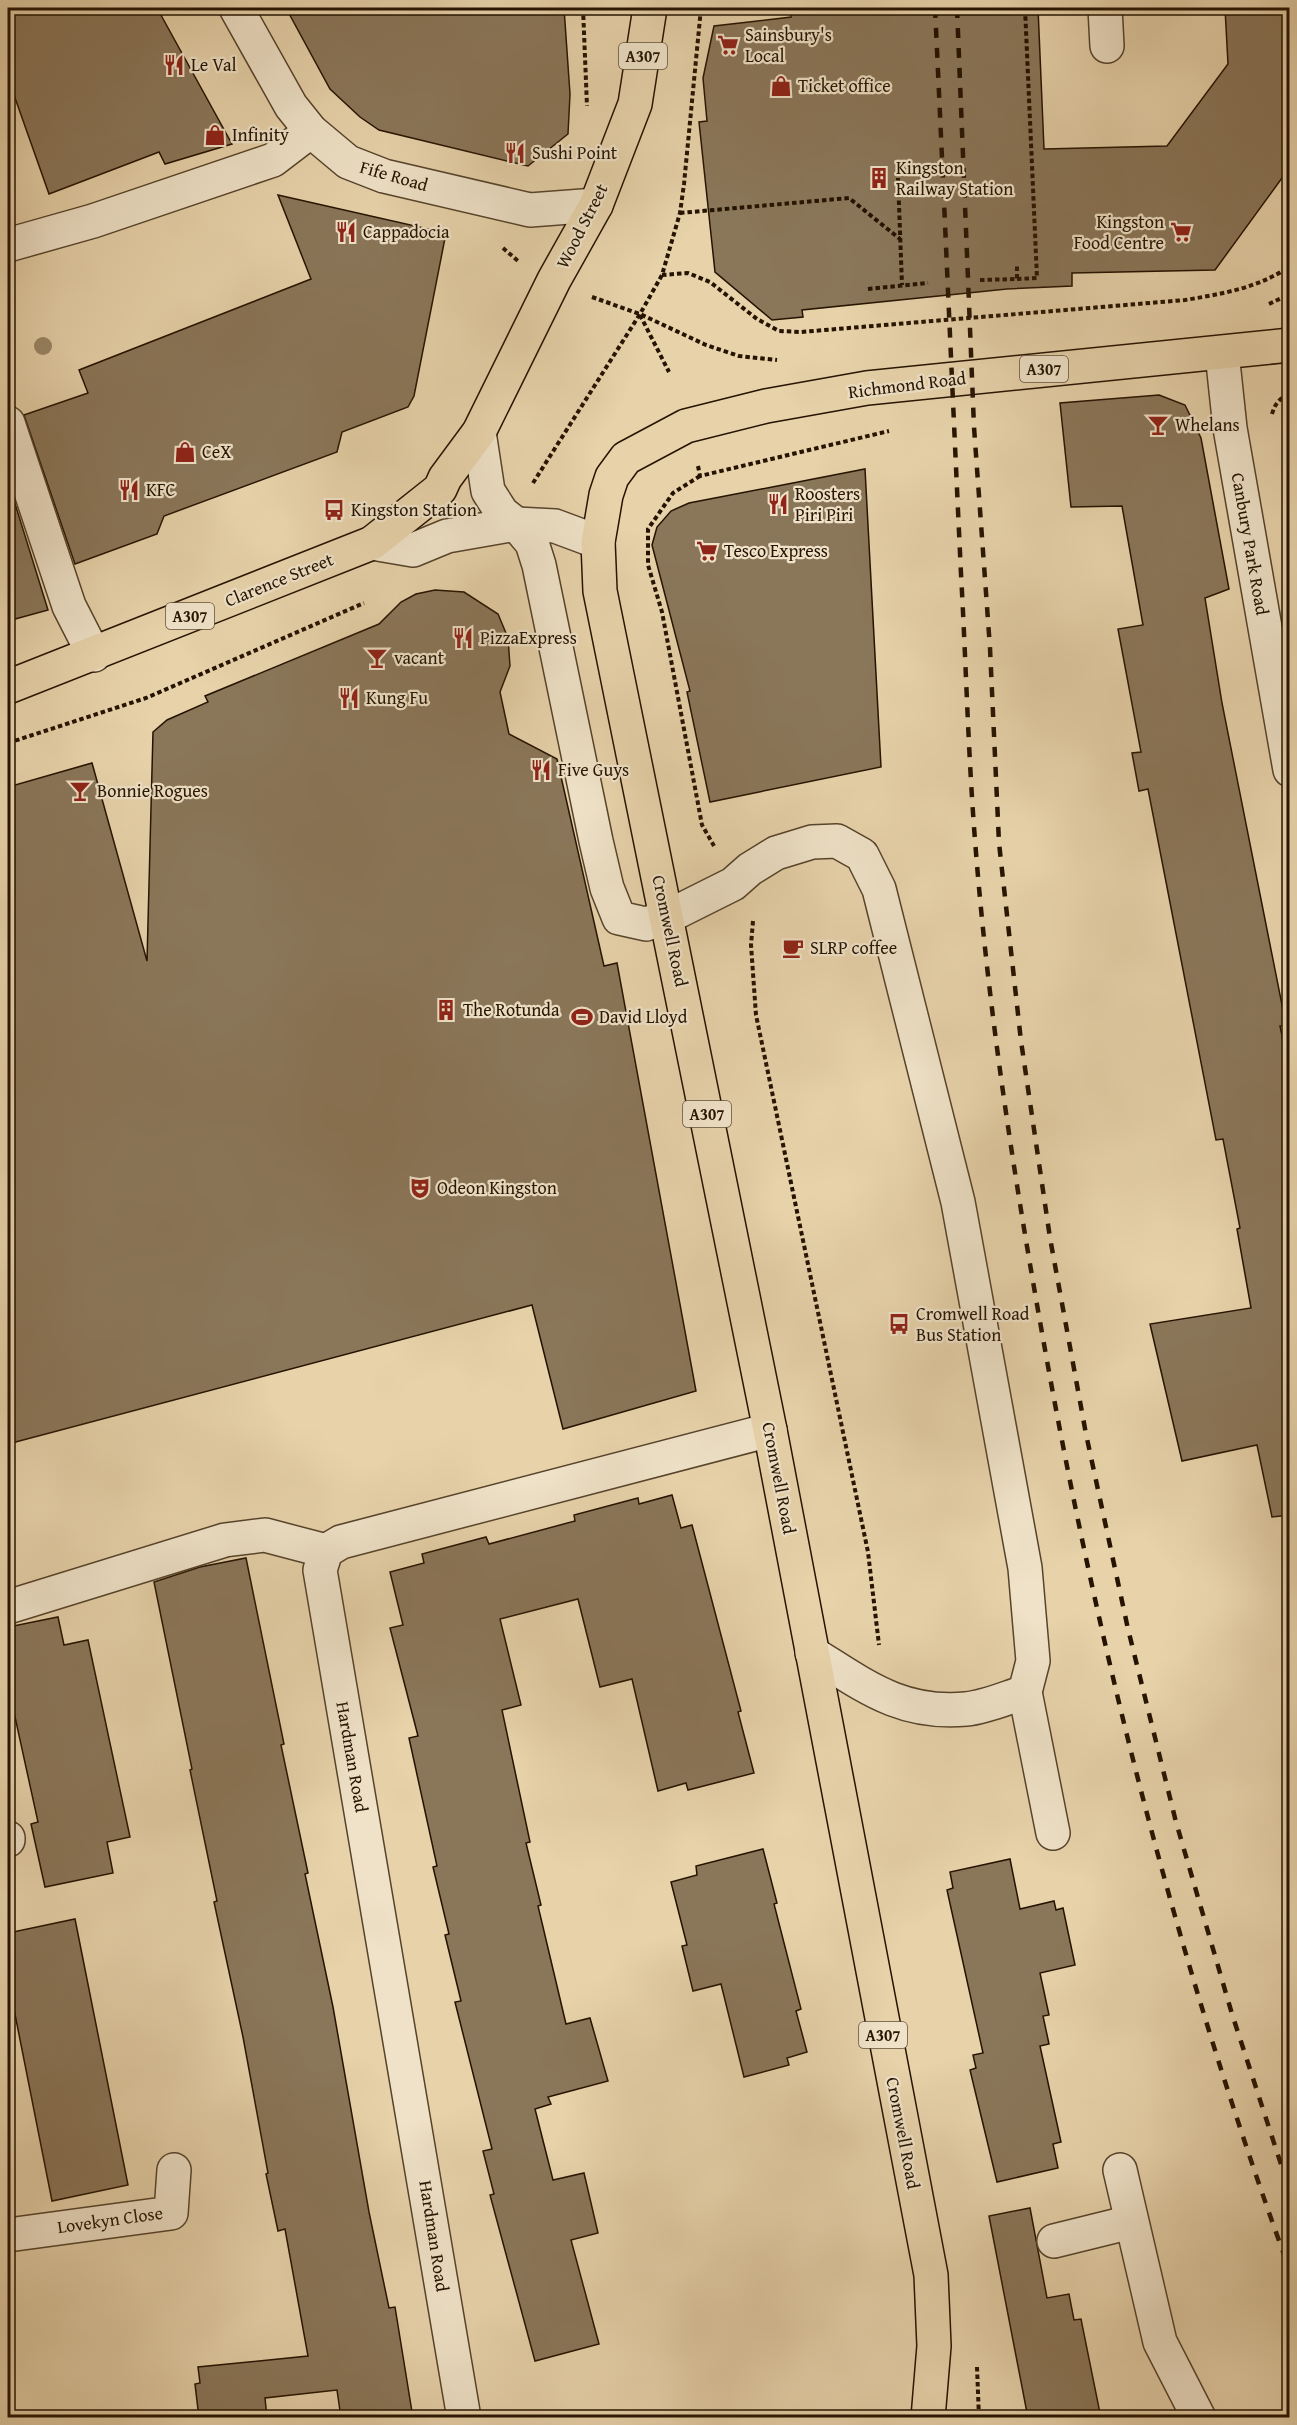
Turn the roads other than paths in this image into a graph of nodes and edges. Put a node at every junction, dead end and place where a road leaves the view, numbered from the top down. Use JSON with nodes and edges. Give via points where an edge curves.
{"nodes":[{"id":1,"x":236,"y":8,"type":"edge"},
{"id":2,"x":650,"y":8,"type":"edge"},
{"id":3,"x":1105,"y":8,"type":"edge"},
{"id":4,"x":1107,"y":46,"type":"dead end"},
{"id":5,"x":310,"y":132,"type":"junction"},
{"id":6,"x":596,"y":205,"type":"junction"},
{"id":7,"x":8,"y":245,"type":"edge"},
{"id":8,"x":1290,"y":345,"type":"edge"},
{"id":9,"x":1222,"y":353,"type":"junction"},
{"id":10,"x":8,"y":423,"type":"edge"},
{"id":11,"x":479,"y":432,"type":"junction"},
{"id":12,"x":516,"y":524,"type":"junction"},
{"id":13,"x":598,"y":542,"type":"junction"},
{"id":14,"x":372,"y":543,"type":"junction"},
{"id":15,"x":94,"y":655,"type":"junction"},
{"id":16,"x":8,"y":687,"type":"edge"},
{"id":17,"x":1290,"y":770,"type":"edge"},
{"id":18,"x":667,"y":917,"type":"junction"},
{"id":19,"x":770,"y":1430,"type":"junction"},
{"id":20,"x":326,"y":1551,"type":"junction"},
{"id":21,"x":8,"y":1607,"type":"edge"},
{"id":22,"x":812,"y":1653,"type":"junction"},
{"id":23,"x":1025,"y":1692,"type":"junction"},
{"id":24,"x":1053,"y":1833,"type":"dead end"},
{"id":25,"x":174,"y":2170,"type":"dead end"},
{"id":26,"x":1120,"y":2170,"type":"dead end"},
{"id":27,"x":1131,"y":2222,"type":"junction"},
{"id":28,"x":8,"y":2235,"type":"edge"},
{"id":29,"x":1054,"y":2241,"type":"dead end"},
{"id":30,"x":464,"y":2418,"type":"edge"},
{"id":31,"x":928,"y":2418,"type":"edge"},
{"id":32,"x":1199,"y":2418,"type":"edge"}],
"edges":[{"from":1,"to":5,"type":"street","name":"Fife Road"},
{"from":2,"to":6,"type":"main road","name":"Wood Street","number":"A307","via":[[635,104]]},
{"from":3,"to":4,"type":"street"},
{"from":5,"to":6,"type":"street","name":"Fife Road","via":[[348,162],[384,176],[530,210]]},
{"from":5,"to":7,"type":"street","via":[[273,160],[244,171]]},
{"from":6,"to":11,"type":"main road","name":"Wood Street","number":"A307"},
{"from":8,"to":9,"type":"main road","name":"Richmond Road","number":"A307"},
{"from":9,"to":13,"type":"main road","name":"Richmond Road","number":"A307","via":[[867,388],[766,406],[686,426],[626,458],[612,477]]},
{"from":9,"to":17,"type":"street","name":"Canbury Park Road","via":[[1230,428]]},
{"from":10,"to":15,"type":"street","via":[[69,606]]},
{"from":11,"to":12,"type":"street","via":[[488,491],[502,513]]},
{"from":11,"to":14,"type":"main road","name":"Clarence Street","number":"A307","via":[[440,489]]},
{"from":12,"to":13,"type":"street","via":[[555,526]]},
{"from":12,"to":14,"type":"street","via":[[447,536],[413,550]]},
{"from":12,"to":18,"type":"street","via":[[532,543],[539,565],[607,888],[619,918],[646,924]]},
{"from":13,"to":18,"type":"main road","name":"Cromwell Road","number":"A307","via":[[600,591]]},
{"from":14,"to":15,"type":"main road","name":"Clarence Street","number":"A307"},
{"from":15,"to":16,"type":"main road","name":"Clarence Street","number":"A307"},
{"from":18,"to":19,"type":"main road","name":"Cromwell Road","number":"A307"},
{"from":18,"to":23,"type":"street","via":[[733,884],[776,853],[812,842],[837,841],[862,855],[879,889],[958,1202],[1025,1568],[1033,1661]]},
{"from":19,"to":20,"type":"street","via":[[341,1542]]},
{"from":19,"to":22,"type":"main road","name":"Cromwell Road","number":"A307"},
{"from":20,"to":21,"type":"street","via":[[265,1535],[225,1540]]},
{"from":20,"to":30,"type":"street","name":"Hardman Road","via":[[320,1570]]},
{"from":22,"to":23,"type":"street","via":[[872,1691],[922,1709],[968,1709]]},
{"from":22,"to":31,"type":"main road","name":"Cromwell Road","number":"A307","via":[[931,2275],[934,2346]]},
{"from":23,"to":24,"type":"street"},
{"from":25,"to":28,"type":"street","name":"Lovekyn Close","via":[[171,2212]]},
{"from":26,"to":27,"type":"street"},
{"from":27,"to":29,"type":"street"},
{"from":27,"to":32,"type":"street","via":[[1160,2342]]}]}
